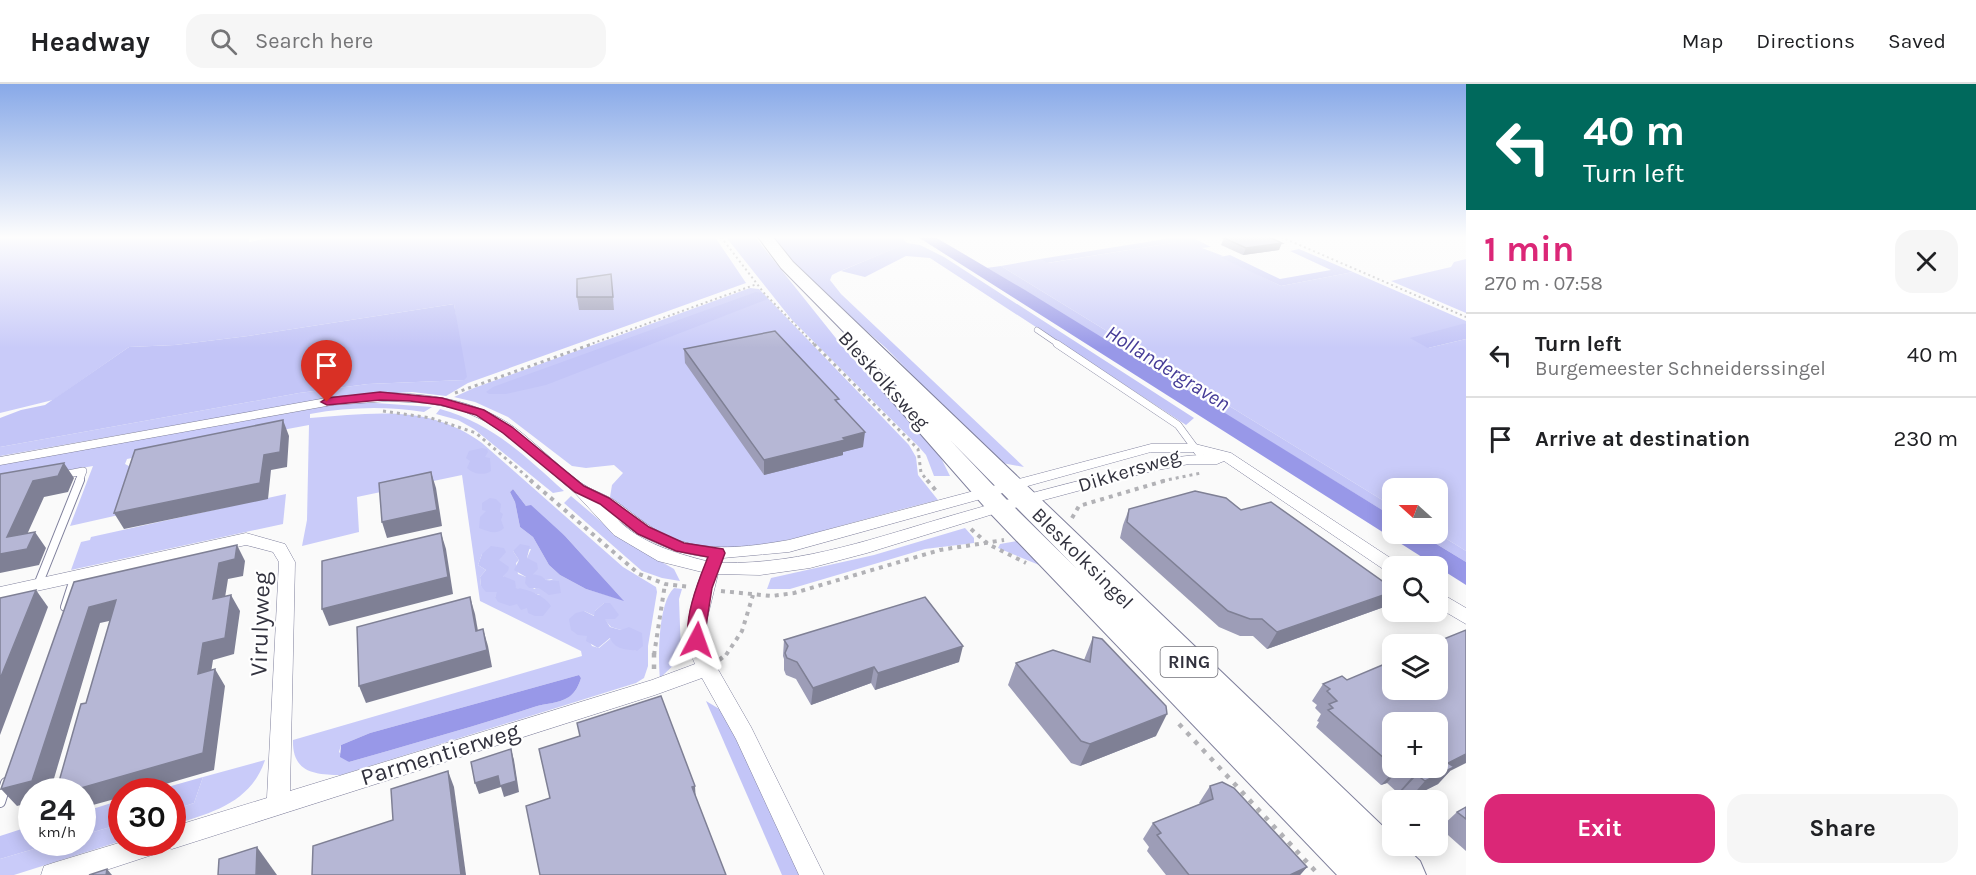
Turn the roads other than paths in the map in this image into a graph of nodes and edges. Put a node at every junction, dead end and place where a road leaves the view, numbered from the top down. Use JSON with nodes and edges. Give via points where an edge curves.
{"nodes":[{"id":1,"x":795,"y":274,"type":"edge"},
{"id":2,"x":1037,"y":330,"type":"dead end"},
{"id":3,"x":1202,"y":460,"type":"junction"},
{"id":4,"x":0,"y":461,"type":"edge"},
{"id":5,"x":52,"y":477,"type":"edge"},
{"id":6,"x":1004,"y":496,"type":"junction"},
{"id":7,"x":1038,"y":530,"type":"junction"},
{"id":8,"x":1382,"y":560,"type":"edge"},
{"id":9,"x":714,"y":561,"type":"junction"},
{"id":10,"x":75,"y":576,"type":"junction"},
{"id":11,"x":38,"y":585,"type":"junction"},
{"id":12,"x":0,"y":593,"type":"edge"},
{"id":13,"x":1448,"y":605,"type":"edge"},
{"id":14,"x":63,"y":614,"type":"edge"},
{"id":15,"x":1466,"y":617,"type":"edge"},
{"id":16,"x":706,"y":668,"type":"junction"},
{"id":17,"x":11,"y":769,"type":"edge"},
{"id":18,"x":0,"y":802,"type":"edge"},
{"id":19,"x":278,"y":805,"type":"junction"},
{"id":20,"x":186,"y":834,"type":"edge"},
{"id":21,"x":113,"y":856,"type":"edge"},
{"id":22,"x":52,"y":875,"type":"edge"},
{"id":23,"x":812,"y":875,"type":"edge"},
{"id":24,"x":1364,"y":875,"type":"edge"},
{"id":25,"x":1406,"y":875,"type":"edge"}],
"edges":[{"from":1,"to":6,"type":"main road","name":"Bleskolksingel","number":"RING"},
{"from":2,"to":3,"type":"lane","via":[[1178,425]]},
{"from":3,"to":6,"type":"street","name":"Dikkersweg","via":[[1172,462]]},
{"from":3,"to":6,"type":"street","name":"Dikkersweg","via":[[1151,448]]},
{"from":3,"to":8,"type":"street","name":"Dikkersweg","via":[[1241,465]]},
{"from":4,"to":9,"type":"street","via":[[332,401],[380,396],[442,402],[484,414],[507,430],[580,489],[598,514],[640,545],[682,562]]},
{"from":5,"to":11,"type":"lane","via":[[83,471]]},
{"from":6,"to":7,"type":"main road","name":"Bleskolksingel","number":"RING"},
{"from":6,"to":9,"type":"street","via":[[946,502],[789,546]]},
{"from":6,"to":9,"type":"street","via":[[961,518],[792,567],[752,572]]},
{"from":7,"to":24,"type":"main road","name":"Bleskolksingel","number":"RING"},
{"from":7,"to":25,"type":"main road","name":"Bleskolksingel","number":"RING"},
{"from":9,"to":16,"type":"street","via":[[698,617],[697,640]]},
{"from":10,"to":11,"type":"street","name":"Virulyweg"},
{"from":10,"to":14,"type":"lane"},
{"from":10,"to":19,"type":"street","name":"Virulyweg","via":[[246,539],[279,548],[287,562]]},
{"from":11,"to":12,"type":"street","name":"Virulyweg"},
{"from":13,"to":15,"type":"street"},
{"from":16,"to":19,"type":"street","name":"Parmentierweg"},
{"from":16,"to":23,"type":"street","via":[[733,712]]},
{"from":17,"to":18,"type":"lane"},
{"from":19,"to":20,"type":"street","name":"Parmentierweg"},
{"from":21,"to":22,"type":"street"}]}
